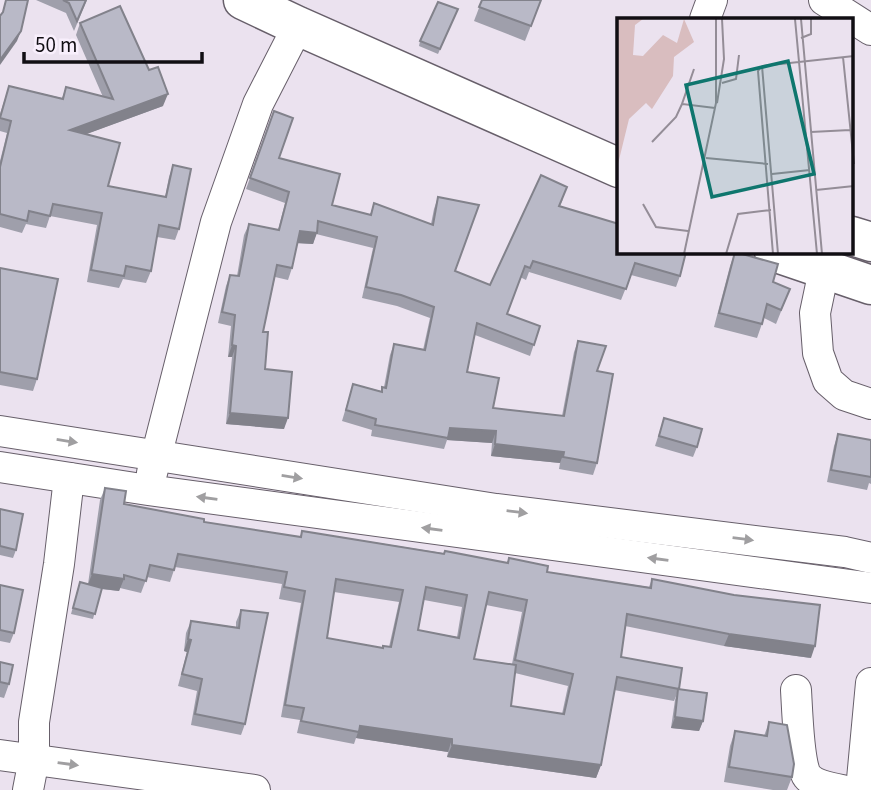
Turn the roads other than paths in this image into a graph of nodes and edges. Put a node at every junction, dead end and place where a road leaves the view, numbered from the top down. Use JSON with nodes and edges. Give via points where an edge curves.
{"nodes":[{"id":1,"x":243,"y":0,"type":"edge"},
{"id":2,"x":712,"y":0,"type":"edge"},
{"id":3,"x":824,"y":0,"type":"edge"},
{"id":4,"x":705,"y":18,"type":"edge"},
{"id":5,"x":852,"y":18,"type":"edge"},
{"id":6,"x":854,"y":19,"type":"edge"},
{"id":7,"x":298,"y":26,"type":"junction"},
{"id":8,"x":871,"y":30,"type":"edge"},
{"id":9,"x":617,"y":167,"type":"edge"},
{"id":10,"x":854,"y":237,"type":"edge"},
{"id":11,"x":871,"y":242,"type":"edge"},
{"id":12,"x":780,"y":254,"type":"edge"},
{"id":13,"x":824,"y":270,"type":"junction"},
{"id":14,"x":871,"y":285,"type":"edge"},
{"id":15,"x":871,"y":404,"type":"edge"},
{"id":16,"x":0,"y":431,"type":"edge"},
{"id":17,"x":155,"y":455,"type":"junction"},
{"id":18,"x":0,"y":467,"type":"edge"},
{"id":19,"x":69,"y":478,"type":"junction"},
{"id":20,"x":148,"y":491,"type":"junction"},
{"id":21,"x":871,"y":558,"type":"edge"},
{"id":22,"x":871,"y":588,"type":"edge"},
{"id":23,"x":871,"y":683,"type":"edge"},
{"id":24,"x":796,"y":690,"type":"dead end"},
{"id":25,"x":0,"y":755,"type":"edge"},
{"id":26,"x":33,"y":760,"type":"junction"},
{"id":27,"x":28,"y":790,"type":"edge"},
{"id":28,"x":256,"y":790,"type":"edge"},
{"id":29,"x":842,"y":790,"type":"edge"},
{"id":30,"x":861,"y":790,"type":"edge"}],
"edges":[{"from":1,"to":7,"type":"main road"},
{"from":2,"to":4,"type":"street"},
{"from":3,"to":5,"type":"street"},
{"from":6,"to":8,"type":"street"},
{"from":7,"to":9,"type":"main road"},
{"from":7,"to":17,"type":"street","via":[[258,104],[216,222]]},
{"from":10,"to":11,"type":"main road"},
{"from":12,"to":13,"type":"main road"},
{"from":13,"to":14,"type":"main road"},
{"from":13,"to":15,"type":"street","via":[[815,313],[818,353],[828,381],[844,395]]},
{"from":16,"to":17,"type":"street","one_way":true},
{"from":17,"to":20,"type":"street"},
{"from":17,"to":21,"type":"street","one_way":true,"via":[[496,509]]},
{"from":18,"to":19,"type":"street"},
{"from":19,"to":20,"type":"street"},
{"from":19,"to":26,"type":"street","via":[[34,722]]},
{"from":22,"to":20,"type":"street","one_way":true},
{"from":23,"to":30,"type":"street"},
{"from":24,"to":29,"type":"street","via":[[805,775],[815,783]]},
{"from":25,"to":26,"type":"street"},
{"from":26,"to":27,"type":"street"},
{"from":26,"to":28,"type":"street","one_way":true}]}
